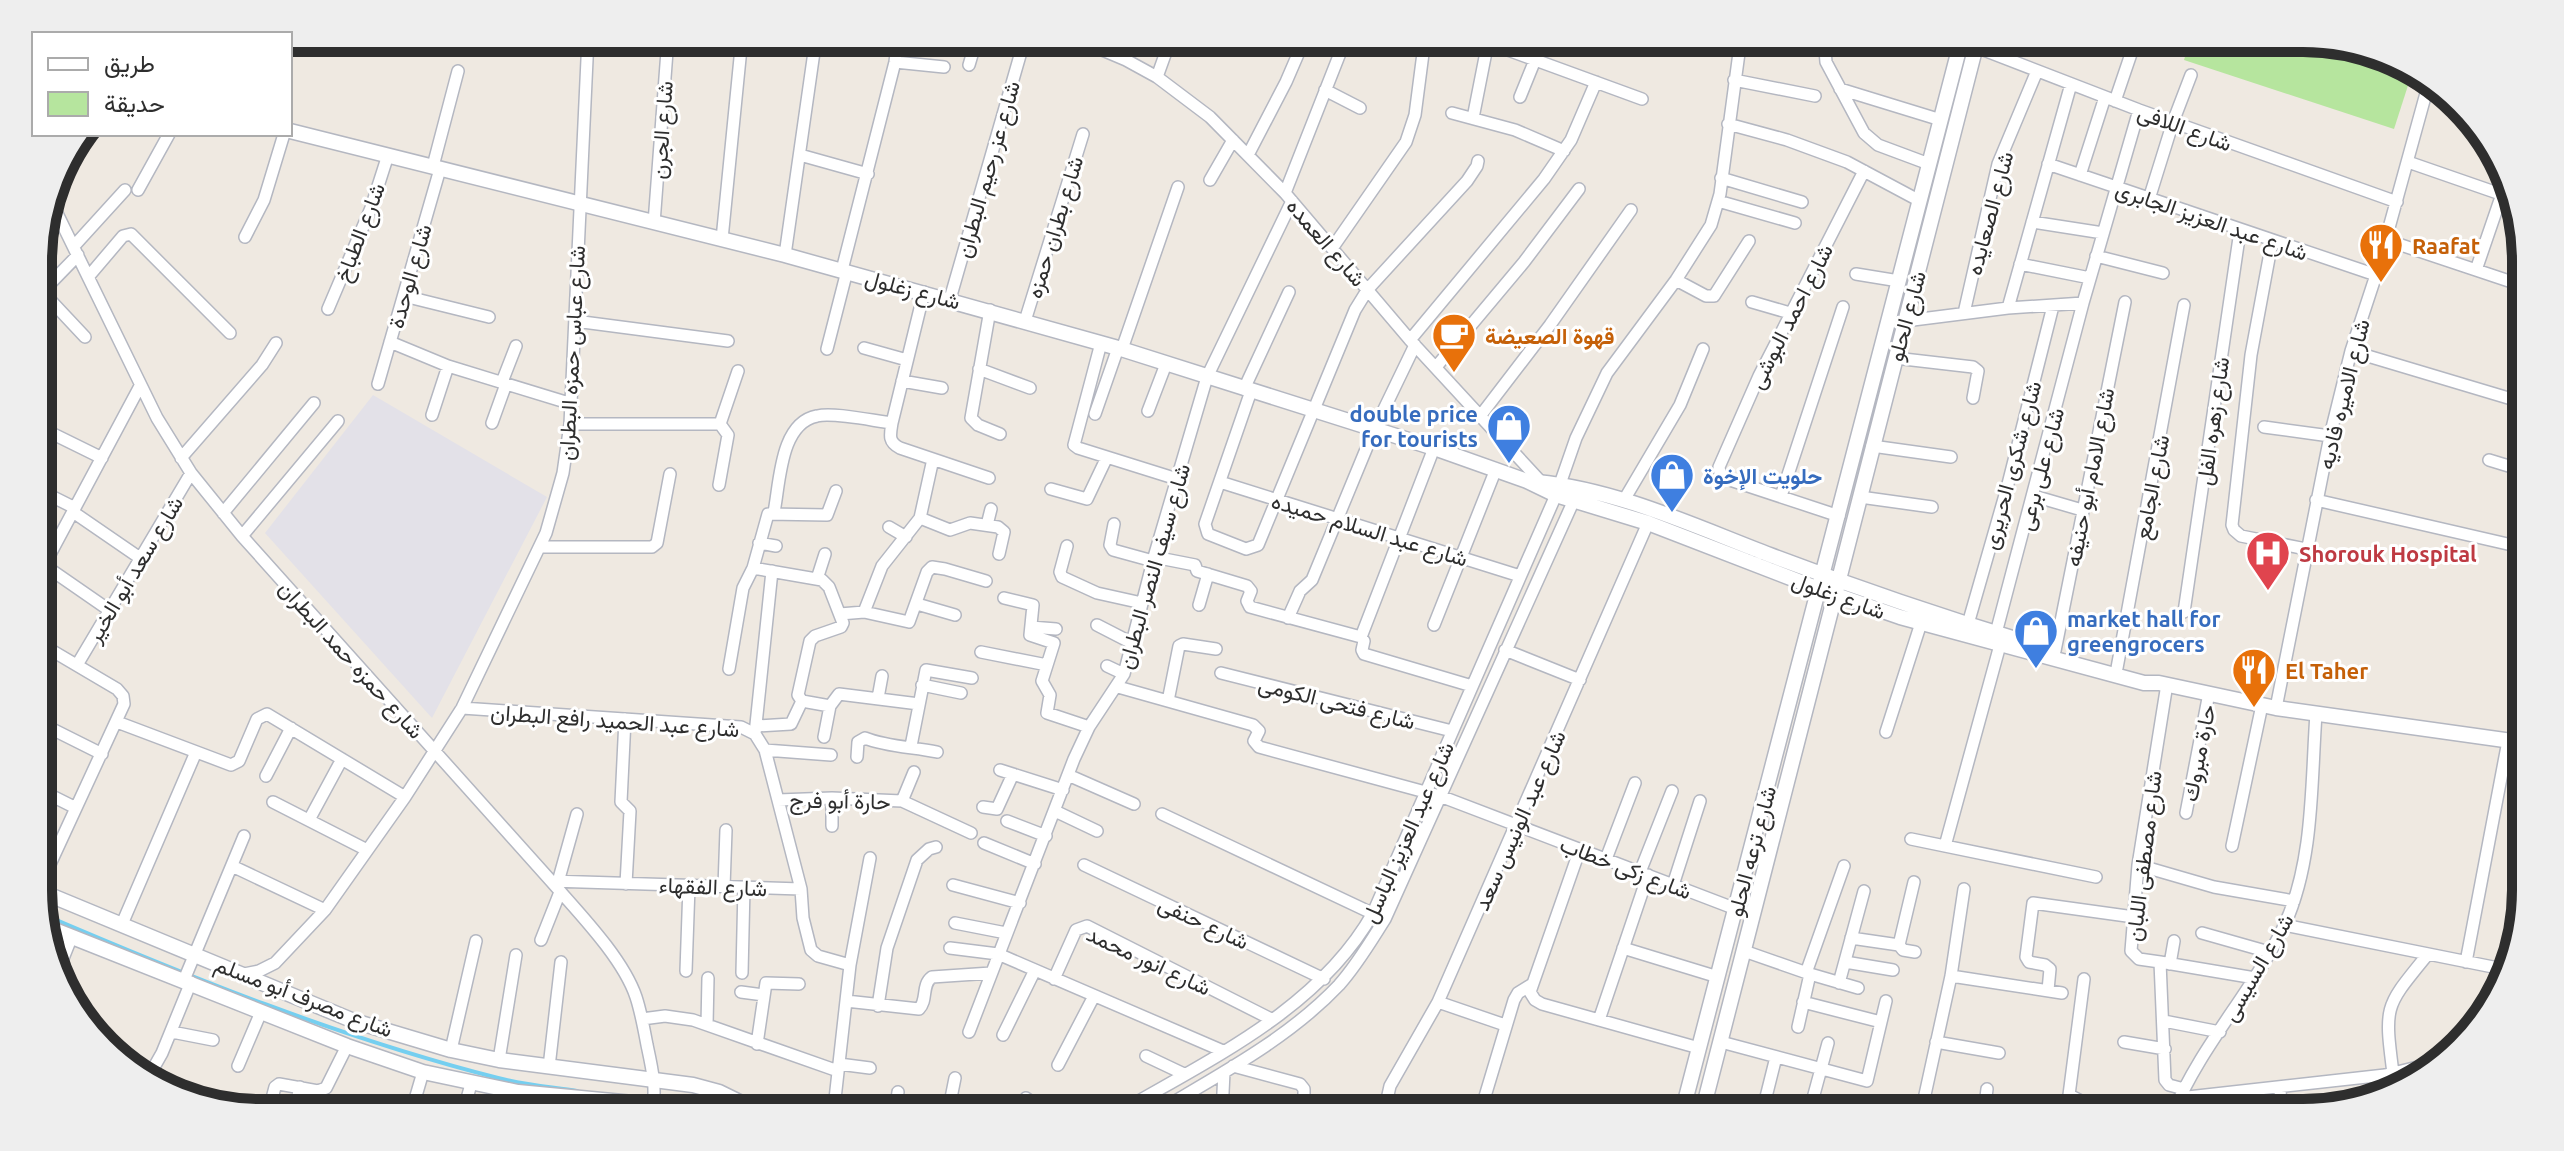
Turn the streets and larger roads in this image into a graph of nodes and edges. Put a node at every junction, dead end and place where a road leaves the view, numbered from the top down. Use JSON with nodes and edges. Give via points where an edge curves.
{"nodes":[{"id":1,"x":587,"y":52,"type":"edge"},
{"id":2,"x":667,"y":52,"type":"edge"},
{"id":3,"x":741,"y":52,"type":"edge"},
{"id":4,"x":814,"y":52,"type":"edge"},
{"id":5,"x":896,"y":52,"type":"edge"},
{"id":6,"x":973,"y":52,"type":"edge"},
{"id":7,"x":1021,"y":52,"type":"edge"},
{"id":8,"x":1107,"y":52,"type":"edge"},
{"id":9,"x":1166,"y":52,"type":"edge"},
{"id":10,"x":1299,"y":52,"type":"edge"},
{"id":11,"x":1340,"y":52,"type":"edge"},
{"id":12,"x":1423,"y":52,"type":"edge"},
{"id":13,"x":1486,"y":52,"type":"edge"},
{"id":14,"x":1514,"y":52,"type":"edge"},
{"id":15,"x":1739,"y":52,"type":"edge"},
{"id":16,"x":1825,"y":52,"type":"edge"},
{"id":17,"x":1958,"y":52,"type":"edge"},
{"id":18,"x":1974,"y":52,"type":"edge"},
{"id":19,"x":1998,"y":52,"type":"edge"},
{"id":20,"x":2131,"y":52,"type":"edge"},
{"id":21,"x":1535,"y":60,"type":"junction"},
{"id":22,"x":895,"y":62,"type":"junction"},
{"id":23,"x":969,"y":65,"type":"dead end"},
{"id":24,"x":944,"y":67,"type":"dead end"},
{"id":25,"x":458,"y":71,"type":"dead end"},
{"id":26,"x":2037,"y":71,"type":"junction"},
{"id":27,"x":2191,"y":75,"type":"dead end"},
{"id":28,"x":1157,"y":77,"type":"junction"},
{"id":29,"x":1734,"y":80,"type":"junction"},
{"id":30,"x":1596,"y":82,"type":"junction"},
{"id":31,"x":2071,"y":84,"type":"junction"},
{"id":32,"x":1840,"y":89,"type":"junction"},
{"id":33,"x":1325,"y":90,"type":"junction"},
{"id":34,"x":2426,"y":93,"type":"edge"},
{"id":35,"x":1815,"y":96,"type":"dead end"},
{"id":36,"x":1520,"y":97,"type":"dead end"},
{"id":37,"x":1642,"y":99,"type":"dead end"},
{"id":38,"x":2110,"y":99,"type":"junction"},
{"id":39,"x":1360,"y":108,"type":"dead end"},
{"id":40,"x":2139,"y":110,"type":"junction"},
{"id":41,"x":1452,"y":113,"type":"dead end"},
{"id":42,"x":1473,"y":118,"type":"junction"},
{"id":43,"x":1941,"y":120,"type":"junction"},
{"id":44,"x":2173,"y":122,"type":"junction"},
{"id":45,"x":1728,"y":124,"type":"junction"},
{"id":46,"x":292,"y":131,"type":"edge"},
{"id":47,"x":1083,"y":134,"type":"dead end"},
{"id":48,"x":168,"y":136,"type":"edge"},
{"id":49,"x":283,"y":136,"type":"edge"},
{"id":50,"x":1233,"y":140,"type":"junction"},
{"id":51,"x":1564,"y":151,"type":"junction"},
{"id":52,"x":388,"y":155,"type":"junction"},
{"id":53,"x":800,"y":155,"type":"junction"},
{"id":54,"x":1248,"y":155,"type":"junction"},
{"id":55,"x":1478,"y":161,"type":"dead end"},
{"id":56,"x":2408,"y":162,"type":"junction"},
{"id":57,"x":1929,"y":164,"type":"junction"},
{"id":58,"x":2048,"y":164,"type":"junction"},
{"id":59,"x":436,"y":168,"type":"junction"},
{"id":60,"x":1864,"y":171,"type":"junction"},
{"id":61,"x":868,"y":174,"type":"junction"},
{"id":62,"x":2080,"y":175,"type":"junction"},
{"id":63,"x":1721,"y":178,"type":"junction"},
{"id":64,"x":1210,"y":180,"type":"dead end"},
{"id":65,"x":1178,"y":187,"type":"dead end"},
{"id":66,"x":2116,"y":187,"type":"junction"},
{"id":67,"x":1579,"y":189,"type":"dead end"},
{"id":68,"x":125,"y":190,"type":"dead end"},
{"id":69,"x":138,"y":190,"type":"dead end"},
{"id":70,"x":2500,"y":193,"type":"edge"},
{"id":71,"x":1289,"y":197,"type":"junction"},
{"id":72,"x":2149,"y":199,"type":"junction"},
{"id":73,"x":1718,"y":201,"type":"junction"},
{"id":74,"x":1920,"y":201,"type":"junction"},
{"id":75,"x":1802,"y":202,"type":"dead end"},
{"id":76,"x":2397,"y":202,"type":"junction"},
{"id":77,"x":2503,"y":202,"type":"edge"},
{"id":78,"x":579,"y":204,"type":"junction"},
{"id":79,"x":1631,"y":210,"type":"dead end"},
{"id":80,"x":58,"y":214,"type":"edge"},
{"id":81,"x":2032,"y":222,"type":"junction"},
{"id":82,"x":654,"y":223,"type":"junction"},
{"id":83,"x":1795,"y":223,"type":"dead end"},
{"id":84,"x":2240,"y":231,"type":"junction"},
{"id":85,"x":2103,"y":233,"type":"junction"},
{"id":86,"x":245,"y":237,"type":"dead end"},
{"id":87,"x":722,"y":239,"type":"junction"},
{"id":88,"x":2386,"y":240,"type":"junction"},
{"id":89,"x":1749,"y":241,"type":"dead end"},
{"id":90,"x":2272,"y":242,"type":"junction"},
{"id":91,"x":1333,"y":247,"type":"junction"},
{"id":92,"x":76,"y":251,"type":"junction"},
{"id":93,"x":785,"y":255,"type":"junction"},
{"id":94,"x":2096,"y":256,"type":"junction"},
{"id":95,"x":2020,"y":264,"type":"junction"},
{"id":96,"x":2476,"y":270,"type":"junction"},
{"id":97,"x":845,"y":271,"type":"junction"},
{"id":98,"x":2163,"y":273,"type":"dead end"},
{"id":99,"x":1856,"y":274,"type":"dead end"},
{"id":100,"x":2376,"y":275,"type":"junction"},
{"id":101,"x":89,"y":276,"type":"junction"},
{"id":102,"x":52,"y":277,"type":"edge"},
{"id":103,"x":2090,"y":278,"type":"junction"},
{"id":104,"x":1676,"y":280,"type":"junction"},
{"id":105,"x":1899,"y":281,"type":"junction"},
{"id":106,"x":2512,"y":282,"type":"edge"},
{"id":107,"x":1368,"y":289,"type":"junction"},
{"id":108,"x":924,"y":292,"type":"junction"},
{"id":109,"x":1289,"y":292,"type":"dead end"},
{"id":110,"x":404,"y":296,"type":"junction"},
{"id":111,"x":950,"y":299,"type":"junction"},
{"id":112,"x":1752,"y":302,"type":"dead end"},
{"id":113,"x":2125,"y":302,"type":"dead end"},
{"id":114,"x":52,"y":303,"type":"edge"},
{"id":115,"x":2083,"y":303,"type":"junction"},
{"id":116,"x":2184,"y":305,"type":"dead end"},
{"id":117,"x":2053,"y":306,"type":"junction"},
{"id":118,"x":1843,"y":307,"type":"dead end"},
{"id":119,"x":2008,"y":308,"type":"junction"},
{"id":120,"x":328,"y":309,"type":"dead end"},
{"id":121,"x":990,"y":310,"type":"junction"},
{"id":122,"x":1790,"y":313,"type":"junction"},
{"id":123,"x":1964,"y":313,"type":"junction"},
{"id":124,"x":489,"y":317,"type":"dead end"},
{"id":125,"x":575,"y":321,"type":"junction"},
{"id":126,"x":1025,"y":321,"type":"junction"},
{"id":127,"x":1905,"y":321,"type":"junction"},
{"id":128,"x":230,"y":333,"type":"dead end"},
{"id":129,"x":85,"y":337,"type":"dead end"},
{"id":130,"x":728,"y":341,"type":"dead end"},
{"id":131,"x":390,"y":342,"type":"junction"},
{"id":132,"x":1413,"y":342,"type":"junction"},
{"id":133,"x":276,"y":343,"type":"dead end"},
{"id":134,"x":1101,"y":343,"type":"junction"},
{"id":135,"x":516,"y":346,"type":"dead end"},
{"id":136,"x":864,"y":348,"type":"dead end"},
{"id":137,"x":1120,"y":348,"type":"junction"},
{"id":138,"x":827,"y":349,"type":"dead end"},
{"id":139,"x":1703,"y":349,"type":"dead end"},
{"id":140,"x":2351,"y":351,"type":"junction"},
{"id":141,"x":1895,"y":358,"type":"junction"},
{"id":142,"x":907,"y":360,"type":"junction"},
{"id":143,"x":1166,"y":364,"type":"junction"},
{"id":144,"x":448,"y":366,"type":"junction"},
{"id":145,"x":1436,"y":367,"type":"junction"},
{"id":146,"x":979,"y":369,"type":"junction"},
{"id":147,"x":738,"y":371,"type":"dead end"},
{"id":148,"x":1207,"y":377,"type":"junction"},
{"id":149,"x":902,"y":381,"type":"junction"},
{"id":150,"x":504,"y":383,"type":"junction"},
{"id":151,"x":378,"y":384,"type":"dead end"},
{"id":152,"x":140,"y":386,"type":"junction"},
{"id":153,"x":942,"y":388,"type":"dead end"},
{"id":154,"x":1030,"y":388,"type":"dead end"},
{"id":155,"x":1248,"y":390,"type":"junction"},
{"id":156,"x":1973,"y":398,"type":"dead end"},
{"id":157,"x":2512,"y":399,"type":"edge"},
{"id":158,"x":314,"y":403,"type":"dead end"},
{"id":159,"x":572,"y":404,"type":"junction"},
{"id":160,"x":1313,"y":410,"type":"junction"},
{"id":161,"x":1148,"y":411,"type":"dead end"},
{"id":162,"x":1095,"y":414,"type":"dead end"},
{"id":163,"x":432,"y":415,"type":"dead end"},
{"id":164,"x":1481,"y":415,"type":"junction"},
{"id":165,"x":338,"y":421,"type":"dead end"},
{"id":166,"x":492,"y":423,"type":"dead end"},
{"id":167,"x":892,"y":423,"type":"junction"},
{"id":168,"x":570,"y":424,"type":"junction"},
{"id":169,"x":720,"y":424,"type":"junction"},
{"id":170,"x":2264,"y":427,"type":"dead end"},
{"id":171,"x":1374,"y":430,"type":"junction"},
{"id":172,"x":52,"y":433,"type":"edge"},
{"id":173,"x":1000,"y":434,"type":"dead end"},
{"id":174,"x":2330,"y":436,"type":"junction"},
{"id":175,"x":1872,"y":446,"type":"junction"},
{"id":176,"x":1434,"y":448,"type":"junction"},
{"id":177,"x":1107,"y":457,"type":"junction"},
{"id":178,"x":1951,"y":457,"type":"dead end"},
{"id":179,"x":102,"y":458,"type":"junction"},
{"id":180,"x":181,"y":458,"type":"junction"},
{"id":181,"x":933,"y":459,"type":"junction"},
{"id":182,"x":2489,"y":460,"type":"dead end"},
{"id":183,"x":2512,"y":467,"type":"edge"},
{"id":184,"x":1496,"y":469,"type":"junction"},
{"id":185,"x":191,"y":473,"type":"junction"},
{"id":186,"x":670,"y":474,"type":"dead end"},
{"id":187,"x":1857,"y":475,"type":"junction"},
{"id":188,"x":989,"y":478,"type":"dead end"},
{"id":189,"x":1177,"y":479,"type":"junction"},
{"id":190,"x":1220,"y":482,"type":"junction"},
{"id":191,"x":1537,"y":484,"type":"junction"},
{"id":192,"x":719,"y":485,"type":"dead end"},
{"id":193,"x":1051,"y":489,"type":"dead end"},
{"id":194,"x":1558,"y":490,"type":"junction"},
{"id":195,"x":836,"y":491,"type":"dead end"},
{"id":196,"x":1781,"y":496,"type":"junction"},
{"id":197,"x":2034,"y":496,"type":"junction"},
{"id":198,"x":52,"y":497,"type":"edge"},
{"id":199,"x":1860,"y":497,"type":"junction"},
{"id":200,"x":1277,"y":500,"type":"junction"},
{"id":201,"x":1574,"y":500,"type":"junction"},
{"id":202,"x":1624,"y":500,"type":"junction"},
{"id":203,"x":2316,"y":500,"type":"junction"},
{"id":204,"x":1932,"y":507,"type":"dead end"},
{"id":205,"x":991,"y":509,"type":"dead end"},
{"id":206,"x":74,"y":510,"type":"junction"},
{"id":207,"x":2082,"y":510,"type":"junction"},
{"id":208,"x":774,"y":512,"type":"junction"},
{"id":209,"x":223,"y":513,"type":"junction"},
{"id":210,"x":1839,"y":516,"type":"junction"},
{"id":211,"x":920,"y":518,"type":"junction"},
{"id":212,"x":1338,"y":519,"type":"junction"},
{"id":213,"x":1648,"y":523,"type":"junction"},
{"id":214,"x":1114,"y":524,"type":"dead end"},
{"id":215,"x":987,"y":525,"type":"junction"},
{"id":216,"x":889,"y":527,"type":"dead end"},
{"id":217,"x":242,"y":536,"type":"junction"},
{"id":218,"x":906,"y":537,"type":"junction"},
{"id":219,"x":1399,"y":538,"type":"junction"},
{"id":220,"x":759,"y":543,"type":"junction"},
{"id":221,"x":2512,"y":545,"type":"edge"},
{"id":222,"x":776,"y":546,"type":"dead end"},
{"id":223,"x":1067,"y":546,"type":"dead end"},
{"id":224,"x":540,"y":547,"type":"junction"},
{"id":225,"x":52,"y":548,"type":"edge"},
{"id":226,"x":2306,"y":549,"type":"junction"},
{"id":227,"x":825,"y":554,"type":"dead end"},
{"id":228,"x":999,"y":554,"type":"dead end"},
{"id":229,"x":1460,"y":557,"type":"junction"},
{"id":230,"x":140,"y":558,"type":"junction"},
{"id":231,"x":1154,"y":559,"type":"junction"},
{"id":232,"x":753,"y":568,"type":"junction"},
{"id":233,"x":52,"y":570,"type":"edge"},
{"id":234,"x":772,"y":571,"type":"junction"},
{"id":235,"x":1208,"y":574,"type":"junction"},
{"id":236,"x":1520,"y":576,"type":"junction"},
{"id":237,"x":817,"y":579,"type":"junction"},
{"id":238,"x":986,"y":581,"type":"dead end"},
{"id":239,"x":1821,"y":582,"type":"junction"},
{"id":240,"x":1839,"y":588,"type":"junction"},
{"id":241,"x":1004,"y":598,"type":"dead end"},
{"id":242,"x":1142,"y":603,"type":"junction"},
{"id":243,"x":917,"y":604,"type":"junction"},
{"id":244,"x":1199,"y":605,"type":"dead end"},
{"id":245,"x":109,"y":610,"type":"junction"},
{"id":246,"x":864,"y":612,"type":"junction"},
{"id":247,"x":2184,"y":612,"type":"dead end"},
{"id":248,"x":840,"y":614,"type":"junction"},
{"id":249,"x":955,"y":615,"type":"dead end"},
{"id":250,"x":1288,"y":618,"type":"junction"},
{"id":251,"x":1921,"y":623,"type":"junction"},
{"id":252,"x":1968,"y":624,"type":"junction"},
{"id":253,"x":1097,"y":625,"type":"dead end"},
{"id":254,"x":1434,"y":625,"type":"dead end"},
{"id":255,"x":1031,"y":627,"type":"junction"},
{"id":256,"x":1056,"y":629,"type":"dead end"},
{"id":257,"x":1361,"y":637,"type":"junction"},
{"id":258,"x":1998,"y":639,"type":"junction"},
{"id":259,"x":1132,"y":643,"type":"junction"},
{"id":260,"x":1216,"y":649,"type":"dead end"},
{"id":261,"x":1505,"y":650,"type":"junction"},
{"id":262,"x":52,"y":651,"type":"edge"},
{"id":263,"x":2055,"y":651,"type":"junction"},
{"id":264,"x":981,"y":652,"type":"dead end"},
{"id":265,"x":77,"y":665,"type":"junction"},
{"id":266,"x":1047,"y":665,"type":"junction"},
{"id":267,"x":1107,"y":666,"type":"dead end"},
{"id":268,"x":2117,"y":668,"type":"junction"},
{"id":269,"x":729,"y":669,"type":"dead end"},
{"id":270,"x":1221,"y":673,"type":"dead end"},
{"id":271,"x":1124,"y":674,"type":"junction"},
{"id":272,"x":882,"y":676,"type":"dead end"},
{"id":273,"x":972,"y":678,"type":"dead end"},
{"id":274,"x":1580,"y":680,"type":"junction"},
{"id":275,"x":2163,"y":684,"type":"junction"},
{"id":276,"x":922,"y":685,"type":"junction"},
{"id":277,"x":1472,"y":686,"type":"junction"},
{"id":278,"x":1118,"y":687,"type":"junction"},
{"id":279,"x":961,"y":693,"type":"dead end"},
{"id":280,"x":2209,"y":693,"type":"junction"},
{"id":281,"x":878,"y":698,"type":"junction"},
{"id":282,"x":802,"y":701,"type":"junction"},
{"id":283,"x":1168,"y":701,"type":"junction"},
{"id":284,"x":919,"y":704,"type":"junction"},
{"id":285,"x":830,"y":706,"type":"junction"},
{"id":286,"x":2269,"y":706,"type":"junction"},
{"id":287,"x":462,"y":708,"type":"junction"},
{"id":288,"x":2316,"y":714,"type":"junction"},
{"id":289,"x":625,"y":719,"type":"junction"},
{"id":290,"x":117,"y":722,"type":"junction"},
{"id":291,"x":1089,"y":727,"type":"junction"},
{"id":292,"x":291,"y":728,"type":"junction"},
{"id":293,"x":52,"y":729,"type":"edge"},
{"id":294,"x":1452,"y":731,"type":"junction"},
{"id":295,"x":1886,"y":732,"type":"dead end"},
{"id":296,"x":824,"y":737,"type":"dead end"},
{"id":297,"x":760,"y":738,"type":"junction"},
{"id":298,"x":2508,"y":741,"type":"junction"},
{"id":299,"x":2512,"y":741,"type":"edge"},
{"id":300,"x":911,"y":746,"type":"junction"},
{"id":301,"x":434,"y":751,"type":"junction"},
{"id":302,"x":196,"y":752,"type":"junction"},
{"id":303,"x":937,"y":752,"type":"dead end"},
{"id":304,"x":102,"y":754,"type":"junction"},
{"id":305,"x":831,"y":755,"type":"dead end"},
{"id":306,"x":857,"y":757,"type":"dead end"},
{"id":307,"x":342,"y":759,"type":"junction"},
{"id":308,"x":1000,"y":770,"type":"dead end"},
{"id":309,"x":914,"y":772,"type":"dead end"},
{"id":310,"x":1013,"y":774,"type":"junction"},
{"id":311,"x":1068,"y":775,"type":"junction"},
{"id":312,"x":266,"y":776,"type":"dead end"},
{"id":313,"x":1635,"y":783,"type":"dead end"},
{"id":314,"x":1063,"y":790,"type":"junction"},
{"id":315,"x":1672,"y":791,"type":"dead end"},
{"id":316,"x":1426,"y":792,"type":"junction"},
{"id":317,"x":52,"y":796,"type":"edge"},
{"id":318,"x":1440,"y":796,"type":"junction"},
{"id":319,"x":405,"y":797,"type":"junction"},
{"id":320,"x":832,"y":798,"type":"junction"},
{"id":321,"x":778,"y":800,"type":"junction"},
{"id":322,"x":902,"y":801,"type":"junction"},
{"id":323,"x":1700,"y":801,"type":"dead end"},
{"id":324,"x":273,"y":802,"type":"dead end"},
{"id":325,"x":1134,"y":804,"type":"dead end"},
{"id":326,"x":983,"y":807,"type":"dead end"},
{"id":327,"x":76,"y":808,"type":"junction"},
{"id":328,"x":1055,"y":811,"type":"junction"},
{"id":329,"x":2186,"y":813,"type":"dead end"},
{"id":330,"x":577,"y":814,"type":"dead end"},
{"id":331,"x":1162,"y":814,"type":"dead end"},
{"id":332,"x":309,"y":820,"type":"junction"},
{"id":333,"x":1007,"y":821,"type":"dead end"},
{"id":334,"x":1517,"y":825,"type":"junction"},
{"id":335,"x":832,"y":826,"type":"dead end"},
{"id":336,"x":726,"y":830,"type":"dead end"},
{"id":337,"x":1097,"y":831,"type":"dead end"},
{"id":338,"x":971,"y":833,"type":"dead end"},
{"id":339,"x":244,"y":836,"type":"dead end"},
{"id":340,"x":1046,"y":836,"type":"junction"},
{"id":341,"x":1911,"y":839,"type":"dead end"},
{"id":342,"x":984,"y":843,"type":"dead end"},
{"id":343,"x":1945,"y":846,"type":"junction"},
{"id":344,"x":2232,"y":846,"type":"dead end"},
{"id":345,"x":936,"y":847,"type":"dead end"},
{"id":346,"x":1580,"y":849,"type":"junction"},
{"id":347,"x":367,"y":850,"type":"junction"},
{"id":348,"x":870,"y":858,"type":"dead end"},
{"id":349,"x":1606,"y":859,"type":"junction"},
{"id":350,"x":52,"y":862,"type":"edge"},
{"id":351,"x":1035,"y":864,"type":"junction"},
{"id":352,"x":1084,"y":865,"type":"dead end"},
{"id":353,"x":2138,"y":865,"type":"junction"},
{"id":354,"x":232,"y":866,"type":"junction"},
{"id":355,"x":1844,"y":866,"type":"dead end"},
{"id":356,"x":1644,"y":874,"type":"junction"},
{"id":357,"x":2096,"y":877,"type":"dead end"},
{"id":358,"x":1914,"y":882,"type":"dead end"},
{"id":359,"x":626,"y":884,"type":"junction"},
{"id":360,"x":556,"y":885,"type":"junction"},
{"id":361,"x":953,"y":885,"type":"dead end"},
{"id":362,"x":1673,"y":885,"type":"junction"},
{"id":363,"x":689,"y":886,"type":"junction"},
{"id":364,"x":724,"y":887,"type":"junction"},
{"id":365,"x":744,"y":887,"type":"junction"},
{"id":366,"x":801,"y":889,"type":"junction"},
{"id":367,"x":1964,"y":889,"type":"dead end"},
{"id":368,"x":1864,"y":891,"type":"dead end"},
{"id":369,"x":52,"y":894,"type":"edge"},
{"id":370,"x":2294,"y":901,"type":"junction"},
{"id":371,"x":1020,"y":903,"type":"junction"},
{"id":372,"x":1736,"y":909,"type":"junction"},
{"id":373,"x":325,"y":910,"type":"junction"},
{"id":374,"x":1373,"y":913,"type":"junction"},
{"id":375,"x":2134,"y":917,"type":"junction"},
{"id":376,"x":1385,"y":919,"type":"junction"},
{"id":377,"x":955,"y":923,"type":"dead end"},
{"id":378,"x":122,"y":924,"type":"junction"},
{"id":379,"x":2284,"y":925,"type":"junction"},
{"id":380,"x":56,"y":930,"type":"edge"},
{"id":381,"x":1006,"y":933,"type":"junction"},
{"id":382,"x":2202,"y":933,"type":"dead end"},
{"id":383,"x":72,"y":936,"type":"junction"},
{"id":384,"x":1851,"y":938,"type":"junction"},
{"id":385,"x":541,"y":940,"type":"dead end"},
{"id":386,"x":476,"y":941,"type":"dead end"},
{"id":387,"x":2174,"y":941,"type":"dead end"},
{"id":388,"x":1899,"y":945,"type":"junction"},
{"id":389,"x":950,"y":948,"type":"dead end"},
{"id":390,"x":1623,"y":948,"type":"junction"},
{"id":391,"x":1744,"y":951,"type":"junction"},
{"id":392,"x":1915,"y":952,"type":"dead end"},
{"id":393,"x":2269,"y":952,"type":"junction"},
{"id":394,"x":194,"y":953,"type":"junction"},
{"id":395,"x":998,"y":954,"type":"junction"},
{"id":396,"x":2428,"y":954,"type":"junction"},
{"id":397,"x":516,"y":955,"type":"dead end"},
{"id":398,"x":64,"y":957,"type":"edge"},
{"id":399,"x":561,"y":962,"type":"dead end"},
{"id":400,"x":1845,"y":962,"type":"junction"},
{"id":401,"x":2466,"y":962,"type":"junction"},
{"id":402,"x":2165,"y":963,"type":"junction"},
{"id":403,"x":850,"y":965,"type":"junction"},
{"id":404,"x":2497,"y":968,"type":"edge"},
{"id":405,"x":1035,"y":970,"type":"junction"},
{"id":406,"x":1893,"y":970,"type":"dead end"},
{"id":407,"x":686,"y":971,"type":"dead end"},
{"id":408,"x":742,"y":973,"type":"dead end"},
{"id":409,"x":991,"y":973,"type":"junction"},
{"id":410,"x":244,"y":974,"type":"junction"},
{"id":411,"x":1808,"y":974,"type":"junction"},
{"id":412,"x":1951,"y":976,"type":"junction"},
{"id":413,"x":1718,"y":977,"type":"junction"},
{"id":414,"x":708,"y":978,"type":"dead end"},
{"id":415,"x":2255,"y":978,"type":"junction"},
{"id":416,"x":1054,"y":979,"type":"junction"},
{"id":417,"x":1324,"y":979,"type":"junction"},
{"id":418,"x":2084,"y":979,"type":"dead end"},
{"id":419,"x":188,"y":981,"type":"junction"},
{"id":420,"x":1839,"y":983,"type":"junction"},
{"id":421,"x":267,"y":984,"type":"junction"},
{"id":422,"x":799,"y":984,"type":"dead end"},
{"id":423,"x":1531,"y":985,"type":"junction"},
{"id":424,"x":1858,"y":988,"type":"dead end"},
{"id":425,"x":2048,"y":990,"type":"junction"},
{"id":426,"x":741,"y":992,"type":"dead end"},
{"id":427,"x":2062,"y":993,"type":"dead end"},
{"id":428,"x":764,"y":995,"type":"junction"},
{"id":429,"x":1094,"y":996,"type":"junction"},
{"id":430,"x":846,"y":1001,"type":"junction"},
{"id":431,"x":1886,"y":1001,"type":"dead end"},
{"id":432,"x":1438,"y":1002,"type":"junction"},
{"id":433,"x":1803,"y":1002,"type":"junction"},
{"id":434,"x":878,"y":1006,"type":"junction"},
{"id":435,"x":258,"y":1011,"type":"junction"},
{"id":436,"x":642,"y":1019,"type":"junction"},
{"id":437,"x":1271,"y":1019,"type":"junction"},
{"id":438,"x":1599,"y":1020,"type":"junction"},
{"id":439,"x":2164,"y":1021,"type":"junction"},
{"id":440,"x":1881,"y":1022,"type":"junction"},
{"id":441,"x":707,"y":1025,"type":"junction"},
{"id":442,"x":1505,"y":1025,"type":"junction"},
{"id":443,"x":1798,"y":1027,"type":"dead end"},
{"id":444,"x":172,"y":1032,"type":"junction"},
{"id":445,"x":969,"y":1032,"type":"dead end"},
{"id":446,"x":2220,"y":1032,"type":"junction"},
{"id":447,"x":1003,"y":1035,"type":"dead end"},
{"id":448,"x":213,"y":1040,"type":"dead end"},
{"id":449,"x":1721,"y":1042,"type":"junction"},
{"id":450,"x":1936,"y":1042,"type":"junction"},
{"id":451,"x":2124,"y":1042,"type":"dead end"},
{"id":452,"x":1828,"y":1043,"type":"dead end"},
{"id":453,"x":757,"y":1044,"type":"junction"},
{"id":454,"x":347,"y":1046,"type":"junction"},
{"id":455,"x":1699,"y":1048,"type":"junction"},
{"id":456,"x":2165,"y":1049,"type":"junction"},
{"id":457,"x":451,"y":1050,"type":"junction"},
{"id":458,"x":1223,"y":1051,"type":"junction"},
{"id":459,"x":1999,"y":1053,"type":"dead end"},
{"id":460,"x":1146,"y":1056,"type":"dead end"},
{"id":461,"x":1776,"y":1057,"type":"junction"},
{"id":462,"x":499,"y":1060,"type":"junction"},
{"id":463,"x":1058,"y":1065,"type":"dead end"},
{"id":464,"x":238,"y":1066,"type":"dead end"},
{"id":465,"x":549,"y":1067,"type":"junction"},
{"id":466,"x":153,"y":1068,"type":"edge"},
{"id":467,"x":839,"y":1068,"type":"junction"},
{"id":468,"x":870,"y":1068,"type":"dead end"},
{"id":469,"x":1229,"y":1069,"type":"junction"},
{"id":470,"x":1821,"y":1069,"type":"junction"},
{"id":471,"x":2410,"y":1069,"type":"edge"},
{"id":472,"x":423,"y":1072,"type":"junction"},
{"id":473,"x":1184,"y":1074,"type":"junction"},
{"id":474,"x":2389,"y":1074,"type":"junction"},
{"id":475,"x":955,"y":1078,"type":"dead end"},
{"id":476,"x":655,"y":1081,"type":"junction"},
{"id":477,"x":2387,"y":1081,"type":"edge"},
{"id":478,"x":471,"y":1084,"type":"junction"},
{"id":479,"x":300,"y":1087,"type":"junction"},
{"id":480,"x":2280,"y":1087,"type":"junction"},
{"id":481,"x":1987,"y":1089,"type":"dead end"},
{"id":482,"x":518,"y":1092,"type":"junction"},
{"id":483,"x":898,"y":1092,"type":"dead end"},
{"id":484,"x":2182,"y":1093,"type":"junction"},
{"id":485,"x":272,"y":1099,"type":"edge"},
{"id":486,"x":297,"y":1099,"type":"edge"},
{"id":487,"x":415,"y":1099,"type":"edge"},
{"id":488,"x":467,"y":1099,"type":"edge"},
{"id":489,"x":517,"y":1099,"type":"edge"},
{"id":490,"x":574,"y":1099,"type":"edge"},
{"id":491,"x":654,"y":1099,"type":"edge"},
{"id":492,"x":733,"y":1099,"type":"edge"},
{"id":493,"x":838,"y":1099,"type":"edge"},
{"id":494,"x":897,"y":1099,"type":"edge"},
{"id":495,"x":951,"y":1099,"type":"edge"},
{"id":496,"x":1142,"y":1099,"type":"edge"},
{"id":497,"x":1179,"y":1099,"type":"edge"},
{"id":498,"x":1224,"y":1099,"type":"edge"},
{"id":499,"x":1304,"y":1099,"type":"edge"},
{"id":500,"x":1387,"y":1099,"type":"edge"},
{"id":501,"x":1484,"y":1099,"type":"edge"},
{"id":502,"x":1686,"y":1099,"type":"edge"},
{"id":503,"x":1706,"y":1099,"type":"edge"},
{"id":504,"x":1766,"y":1099,"type":"edge"},
{"id":505,"x":1813,"y":1099,"type":"edge"},
{"id":506,"x":1924,"y":1099,"type":"edge"},
{"id":507,"x":1986,"y":1099,"type":"edge"},
{"id":508,"x":2078,"y":1099,"type":"edge"},
{"id":509,"x":2179,"y":1099,"type":"edge"},
{"id":510,"x":2280,"y":1099,"type":"edge"}],
"edges":[{"from":1,"to":78,"type":"street","name":"شارع عباس حمزه البطران"},
{"from":2,"to":82,"type":"street","name":"شارع الجرن"},
{"from":3,"to":87,"type":"street"},
{"from":4,"to":53,"type":"street"},
{"from":5,"to":22,"type":"street"},
{"from":6,"to":23,"type":"street"},
{"from":7,"to":111,"type":"street","name":"شارع عز رحيم البطران"},
{"from":8,"to":28,"type":"street","name":"شارع العمده"},
{"from":9,"to":28,"type":"street"},
{"from":10,"to":54,"type":"street"},
{"from":11,"to":33,"type":"street","name":"شارع سيف النصر البطران"},
{"from":12,"to":91,"type":"street","via":[[1406,142]]},
{"from":13,"to":42,"type":"street"},
{"from":14,"to":21,"type":"street"},
{"from":15,"to":29,"type":"street","name":"شارع عبد العزيز الباسل"},
{"from":16,"to":32,"type":"street"},
{"from":17,"to":43,"type":"street","name":"شارع الحلو"},
{"from":18,"to":127,"type":"street","name":"شارع الحلو"},
{"from":19,"to":26,"type":"street","name":"شارع اللافى"},
{"from":20,"to":38,"type":"street"},
{"from":21,"to":30,"type":"street"},
{"from":21,"to":36,"type":"street"},
{"from":22,"to":24,"type":"street"},
{"from":22,"to":61,"type":"street"},
{"from":25,"to":59,"type":"street","name":"شارع الوحدة"},
{"from":26,"to":31,"type":"street","name":"شارع اللافى"},
{"from":26,"to":123,"type":"street","name":"شارع الصعايده","via":[[1998,164]]},
{"from":27,"to":44,"type":"street"},
{"from":28,"to":50,"type":"street","name":"شارع العمده"},
{"from":29,"to":35,"type":"street"},
{"from":29,"to":45,"type":"street","name":"شارع عبد العزيز الباسل"},
{"from":30,"to":37,"type":"street"},
{"from":30,"to":51,"type":"street"},
{"from":31,"to":38,"type":"street","name":"شارع اللافى"},
{"from":31,"to":58,"type":"street"},
{"from":32,"to":43,"type":"street"},
{"from":32,"to":57,"type":"street","via":[[1871,140]]},
{"from":33,"to":39,"type":"street"},
{"from":33,"to":71,"type":"street","name":"شارع سيف النصر البطران"},
{"from":34,"to":56,"type":"street","name":"شارع الاميره فاديه"},
{"from":38,"to":40,"type":"street","name":"شارع اللافى"},
{"from":38,"to":62,"type":"street"},
{"from":40,"to":44,"type":"street","name":"شارع اللافى"},
{"from":40,"to":66,"type":"street","name":"شارع على برعى"},
{"from":41,"to":42,"type":"street"},
{"from":42,"to":51,"type":"street"},
{"from":43,"to":57,"type":"street","name":"شارع الحلو"},
{"from":44,"to":72,"type":"street"},
{"from":44,"to":76,"type":"street","name":"شارع اللافى"},
{"from":45,"to":60,"type":"street","via":[[1807,147]]},
{"from":45,"to":63,"type":"street","name":"شارع عبد العزيز الباسل"},
{"from":46,"to":52,"type":"street","name":"شارع زغلول"},
{"from":47,"to":126,"type":"street","name":"شارع بطران حمزه"},
{"from":48,"to":69,"type":"street"},
{"from":49,"to":86,"type":"street","via":[[264,200]]},
{"from":50,"to":54,"type":"street","name":"شارع العمده"},
{"from":50,"to":64,"type":"street"},
{"from":51,"to":132,"type":"street"},
{"from":52,"to":59,"type":"street","name":"شارع زغلول"},
{"from":52,"to":120,"type":"street","name":"شارع الطباخ"},
{"from":53,"to":61,"type":"street"},
{"from":53,"to":93,"type":"street"},
{"from":54,"to":71,"type":"street","name":"شارع العمده"},
{"from":55,"to":107,"type":"street","via":[[1467,181]]},
{"from":56,"to":70,"type":"street"},
{"from":56,"to":76,"type":"street","name":"شارع الاميره فاديه"},
{"from":57,"to":74,"type":"street","name":"شارع الحلو"},
{"from":58,"to":62,"type":"street","name":"شارع عبد العزيز الجابرى"},
{"from":58,"to":81,"type":"street"},
{"from":59,"to":78,"type":"street","name":"شارع زغلول"},
{"from":59,"to":110,"type":"street","name":"شارع الوحدة"},
{"from":60,"to":74,"type":"street"},
{"from":60,"to":122,"type":"street","name":"شارع احمد البوشى"},
{"from":61,"to":97,"type":"street"},
{"from":62,"to":66,"type":"street","name":"شارع عبد العزيز الجابرى"},
{"from":63,"to":73,"type":"street","name":"شارع عبد العزيز الباسل"},
{"from":63,"to":75,"type":"street"},
{"from":65,"to":137,"type":"street"},
{"from":66,"to":72,"type":"street","name":"شارع عبد العزيز الجابرى"},
{"from":66,"to":85,"type":"street","name":"شارع على برعى"},
{"from":67,"to":145,"type":"street"},
{"from":68,"to":92,"type":"street"},
{"from":71,"to":91,"type":"street","name":"شارع العمده"},
{"from":71,"to":148,"type":"street","name":"شارع سيف النصر البطران"},
{"from":72,"to":84,"type":"street","name":"شارع عبد العزيز الجابرى"},
{"from":73,"to":83,"type":"street"},
{"from":73,"to":104,"type":"street","name":"شارع عبد العزيز الباسل","via":[[1711,225]]},
{"from":74,"to":105,"type":"street","name":"شارع الحلو"},
{"from":76,"to":88,"type":"street","name":"شارع الاميره فاديه"},
{"from":77,"to":96,"type":"street"},
{"from":78,"to":82,"type":"street","name":"شارع زغلول"},
{"from":78,"to":125,"type":"street","name":"شارع عباس حمزه البطران"},
{"from":79,"to":164,"type":"street"},
{"from":80,"to":92,"type":"street","name":"شارع حمزه حمد البطران"},
{"from":81,"to":85,"type":"street"},
{"from":81,"to":95,"type":"street"},
{"from":82,"to":87,"type":"street","name":"شارع زغلول"},
{"from":84,"to":90,"type":"street","name":"شارع عبد العزيز الجابرى"},
{"from":84,"to":247,"type":"street","name":"شارع زهره الفل"},
{"from":85,"to":94,"type":"street","name":"شارع على برعى"},
{"from":87,"to":93,"type":"street","name":"شارع زغلول"},
{"from":88,"to":96,"type":"street"},
{"from":88,"to":100,"type":"street","name":"شارع الاميره فاديه"},
{"from":89,"to":104,"type":"street","via":[[1714,296]]},
{"from":90,"to":100,"type":"street","name":"شارع عبد العزيز الجابرى"},
{"from":90,"to":226,"type":"street","via":[[2251,355],[2232,525],[2241,536]]},
{"from":91,"to":107,"type":"street","name":"شارع العمده"},
{"from":92,"to":101,"type":"street","name":"شارع حمزه حمد البطران"},
{"from":92,"to":102,"type":"street"},
{"from":93,"to":97,"type":"street","name":"شارع زغلول"},
{"from":94,"to":98,"type":"street"},
{"from":94,"to":103,"type":"street","name":"شارع على برعى"},
{"from":95,"to":103,"type":"street"},
{"from":95,"to":119,"type":"street"},
{"from":96,"to":106,"type":"street"},
{"from":97,"to":108,"type":"street","name":"شارع زغلول"},
{"from":97,"to":138,"type":"street"},
{"from":99,"to":105,"type":"street"},
{"from":100,"to":140,"type":"street","name":"شارع الاميره فاديه"},
{"from":101,"to":128,"type":"street","via":[[123,236],[131,234]]},
{"from":101,"to":152,"type":"street","name":"شارع حمزه حمد البطران"},
{"from":103,"to":115,"type":"street","name":"شارع على برعى"},
{"from":104,"to":194,"type":"street","name":"شارع عبد العزيز الباسل","via":[[1607,373]]},
{"from":105,"to":187,"type":"street","name":"شارع الحلو"},
{"from":107,"to":132,"type":"street","name":"شارع العمده"},
{"from":107,"to":160,"type":"street"},
{"from":108,"to":111,"type":"street","name":"شارع زغلول"},
{"from":108,"to":142,"type":"street"},
{"from":109,"to":155,"type":"street"},
{"from":110,"to":124,"type":"street"},
{"from":110,"to":131,"type":"street","name":"شارع الوحدة"},
{"from":111,"to":121,"type":"street","name":"شارع زغلول"},
{"from":112,"to":122,"type":"street"},
{"from":113,"to":207,"type":"street","name":"شارع الامام أبو حنيفه"},
{"from":114,"to":129,"type":"street"},
{"from":115,"to":117,"type":"street"},
{"from":115,"to":197,"type":"street","name":"شارع على برعى"},
{"from":116,"to":268,"type":"street","name":"شارع الجامع"},
{"from":117,"to":119,"type":"street"},
{"from":117,"to":252,"type":"street","name":"شارع شكرى الحريرى"},
{"from":118,"to":196,"type":"street"},
{"from":119,"to":123,"type":"street"},
{"from":121,"to":126,"type":"street","name":"شارع زغلول"},
{"from":121,"to":146,"type":"street"},
{"from":122,"to":196,"type":"street","name":"شارع احمد البوشى","via":[[1720,463],[1720,473],[1727,479]]},
{"from":123,"to":127,"type":"street"},
{"from":125,"to":130,"type":"street"},
{"from":125,"to":159,"type":"street","name":"شارع عباس حمزه البطران"},
{"from":126,"to":134,"type":"street","name":"شارع زغلول"},
{"from":127,"to":141,"type":"street","name":"شارع الحلو"},
{"from":131,"to":144,"type":"street"},
{"from":131,"to":151,"type":"street","name":"شارع الوحدة"},
{"from":132,"to":145,"type":"street","name":"شارع العمده"},
{"from":132,"to":171,"type":"street"},
{"from":133,"to":180,"type":"street"},
{"from":134,"to":137,"type":"street","name":"شارع زغلول"},
{"from":134,"to":177,"type":"street","via":[[1074,445]]},
{"from":135,"to":150,"type":"street"},
{"from":136,"to":142,"type":"street"},
{"from":137,"to":143,"type":"street","name":"شارع زغلول"},
{"from":137,"to":162,"type":"street"},
{"from":139,"to":202,"type":"street","via":[[1680,405]]},
{"from":140,"to":157,"type":"street"},
{"from":140,"to":174,"type":"street","name":"شارع الاميره فاديه"},
{"from":141,"to":156,"type":"street","via":[[1973,367],[1978,371]]},
{"from":141,"to":175,"type":"street","name":"شارع الحلو"},
{"from":142,"to":149,"type":"street"},
{"from":143,"to":148,"type":"street","name":"شارع زغلول"},
{"from":143,"to":161,"type":"street"},
{"from":144,"to":150,"type":"street"},
{"from":144,"to":163,"type":"street"},
{"from":145,"to":164,"type":"street","name":"شارع العمده"},
{"from":146,"to":154,"type":"street"},
{"from":146,"to":173,"type":"street","via":[[971,418]]},
{"from":147,"to":169,"type":"street"},
{"from":148,"to":155,"type":"street","name":"شارع زغلول"},
{"from":148,"to":189,"type":"street","name":"شارع سيف النصر البطران"},
{"from":149,"to":153,"type":"street"},
{"from":149,"to":167,"type":"street"},
{"from":150,"to":159,"type":"street"},
{"from":150,"to":166,"type":"street"},
{"from":152,"to":179,"type":"street"},
{"from":152,"to":180,"type":"street","name":"شارع حمزه حمد البطران"},
{"from":155,"to":160,"type":"street","name":"شارع زغلول"},
{"from":155,"to":190,"type":"street"},
{"from":158,"to":209,"type":"street"},
{"from":159,"to":168,"type":"street","name":"شارع عباس حمزه البطران"},
{"from":160,"to":171,"type":"street","name":"شارع زغلول"},
{"from":160,"to":200,"type":"street"},
{"from":164,"to":191,"type":"street","name":"شارع العمده"},
{"from":165,"to":217,"type":"street"},
{"from":167,"to":181,"type":"street","via":[[889,436],[895,446]]},
{"from":167,"to":208,"type":"street","via":[[820,415],[805,420],[788,445]]},
{"from":168,"to":169,"type":"street"},
{"from":168,"to":224,"type":"street","name":"شارع عباس حمزه البطران","via":[[560,489]]},
{"from":169,"to":192,"type":"street","via":[[728,435]]},
{"from":170,"to":174,"type":"street"},
{"from":171,"to":176,"type":"street","name":"شارع زغلول"},
{"from":171,"to":212,"type":"street"},
{"from":172,"to":179,"type":"street"},
{"from":174,"to":203,"type":"street","name":"شارع الاميره فاديه"},
{"from":175,"to":178,"type":"street"},
{"from":175,"to":187,"type":"street","name":"شارع الحلو"},
{"from":176,"to":184,"type":"street","name":"شارع زغلول"},
{"from":176,"to":219,"type":"street"},
{"from":177,"to":189,"type":"street"},
{"from":177,"to":193,"type":"street","via":[[1087,499]]},
{"from":179,"to":206,"type":"street"},
{"from":180,"to":185,"type":"street","name":"شارع حمزه حمد البطران"},
{"from":181,"to":188,"type":"street"},
{"from":181,"to":211,"type":"street"},
{"from":182,"to":183,"type":"street"},
{"from":184,"to":191,"type":"street","name":"شارع زغلول"},
{"from":184,"to":229,"type":"street"},
{"from":185,"to":209,"type":"street","name":"شارع حمزه حمد البطران"},
{"from":185,"to":230,"type":"street","name":"شارع سعد أبو الخير"},
{"from":186,"to":224,"type":"street","via":[[652,547]]},
{"from":187,"to":199,"type":"street","name":"شارع الحلو"},
{"from":187,"to":210,"type":"street","name":"شارع الحلو"},
{"from":189,"to":231,"type":"street","name":"شارع سيف النصر البطران"},
{"from":190,"to":200,"type":"street","name":"شارع عبد السلام حميده"},
{"from":190,"to":200,"type":"street","via":[[1205,524],[1208,534],[1246,549],[1258,545]]},
{"from":191,"to":194,"type":"street","name":"شارع زغلول"},
{"from":194,"to":201,"type":"street","name":"شارع زغلول"},
{"from":194,"to":202,"type":"street","name":"شارع زغلول"},
{"from":194,"to":236,"type":"street","name":"شارع عبد العزيز الباسل"},
{"from":195,"to":208,"type":"street","via":[[827,515]]},
{"from":196,"to":210,"type":"street"},
{"from":197,"to":207,"type":"street"},
{"from":197,"to":258,"type":"street","name":"شارع على برعى"},
{"from":198,"to":206,"type":"street"},
{"from":199,"to":204,"type":"street"},
{"from":199,"to":240,"type":"street","name":"شارع الحلو"},
{"from":200,"to":212,"type":"street","name":"شارع عبد السلام حميده"},
{"from":201,"to":213,"type":"street","name":"شارع زغلول"},
{"from":201,"to":261,"type":"street","name":"شارع عبد العزيز الباسل"},
{"from":202,"to":239,"type":"street","name":"شارع زغلول"},
{"from":203,"to":221,"type":"street"},
{"from":203,"to":226,"type":"street","name":"شارع الاميره فاديه"},
{"from":205,"to":215,"type":"street"},
{"from":206,"to":225,"type":"street"},
{"from":206,"to":230,"type":"street"},
{"from":207,"to":263,"type":"street","name":"شارع الامام أبو حنيفه"},
{"from":208,"to":220,"type":"street","via":[[766,516]]},
{"from":209,"to":217,"type":"street","name":"شارع حمزه حمد البطران"},
{"from":210,"to":239,"type":"street","name":"شارع الحلو"},
{"from":211,"to":215,"type":"street","via":[[954,530],[970,523]]},
{"from":211,"to":218,"type":"street"},
{"from":212,"to":219,"type":"street","name":"شارع عبد السلام حميده"},
{"from":212,"to":250,"type":"street","via":[[1312,580],[1300,591]]},
{"from":213,"to":239,"type":"street","name":"شارع زغلول"},
{"from":213,"to":274,"type":"street","name":"شارع عبد الونيس سعد"},
{"from":214,"to":231,"type":"street","via":[[1113,550]]},
{"from":215,"to":228,"type":"street","via":[[1004,532]]},
{"from":216,"to":218,"type":"street"},
{"from":217,"to":301,"type":"street","name":"شارع حمزه حمد البطران"},
{"from":218,"to":246,"type":"street","via":[[882,566]]},
{"from":219,"to":229,"type":"street","name":"شارع عبد السلام حميده"},
{"from":219,"to":257,"type":"street"},
{"from":220,"to":222,"type":"street"},
{"from":220,"to":232,"type":"street"},
{"from":223,"to":242,"type":"street","via":[[1062,577],[1097,593]]},
{"from":224,"to":287,"type":"street","name":"شارع عباس حمزه البطران"},
{"from":226,"to":286,"type":"street","name":"شارع الاميره فاديه"},
{"from":227,"to":237,"type":"street"},
{"from":229,"to":236,"type":"street","name":"شارع عبد السلام حميده"},
{"from":229,"to":254,"type":"street"},
{"from":230,"to":245,"type":"street","name":"شارع سعد أبو الخير"},
{"from":231,"to":235,"type":"street","via":[[1195,565]]},
{"from":231,"to":242,"type":"street","name":"شارع سيف النصر البطران"},
{"from":232,"to":234,"type":"street"},
{"from":232,"to":269,"type":"street","via":[[743,588]]},
{"from":233,"to":245,"type":"street"},
{"from":234,"to":237,"type":"street"},
{"from":234,"to":297,"type":"street"},
{"from":235,"to":244,"type":"street"},
{"from":235,"to":250,"type":"street","via":[[1249,587],[1250,607]]},
{"from":236,"to":277,"type":"street","name":"شارع عبد العزيز الباسل"},
{"from":237,"to":248,"type":"street","via":[[827,583]]},
{"from":238,"to":243,"type":"street","via":[[932,567]]},
{"from":239,"to":240,"type":"street","name":"شارع زغلول"},
{"from":239,"to":372,"type":"street","name":"شارع ترعه الحلو"},
{"from":240,"to":251,"type":"street","name":"شارع زغلول"},
{"from":240,"to":252,"type":"street","name":"شارع زغلول"},
{"from":240,"to":391,"type":"street","name":"شارع ترعه الحلو"},
{"from":241,"to":255,"type":"street","via":[[1033,605]]},
{"from":242,"to":259,"type":"street","name":"شارع سيف النصر البطران"},
{"from":243,"to":246,"type":"street","via":[[909,622]]},
{"from":243,"to":249,"type":"street"},
{"from":245,"to":265,"type":"street","name":"شارع سعد أبو الخير"},
{"from":246,"to":248,"type":"street"},
{"from":248,"to":282,"type":"street","via":[[841,627],[810,641],[798,695]]},
{"from":250,"to":257,"type":"street"},
{"from":251,"to":258,"type":"street","name":"شارع زغلول"},
{"from":251,"to":295,"type":"street"},
{"from":252,"to":258,"type":"street","name":"شارع زغلول"},
{"from":253,"to":259,"type":"street"},
{"from":255,"to":256,"type":"street"},
{"from":255,"to":266,"type":"street","via":[[1031,636],[1054,643]]},
{"from":257,"to":277,"type":"street","via":[[1364,654]]},
{"from":258,"to":263,"type":"street","name":"شارع زغلول"},
{"from":258,"to":275,"type":"street","name":"شارع زغلول","via":[[2144,683]]},
{"from":258,"to":343,"type":"street","name":"شارع على برعى"},
{"from":259,"to":271,"type":"street","name":"شارع سيف النصر البطران"},
{"from":260,"to":283,"type":"street","via":[[1179,646]]},
{"from":261,"to":274,"type":"street"},
{"from":261,"to":318,"type":"street","name":"شارع عبد العزيز الباسل"},
{"from":262,"to":265,"type":"street"},
{"from":263,"to":268,"type":"street","name":"شارع زغلول"},
{"from":264,"to":266,"type":"street"},
{"from":265,"to":290,"type":"street","via":[[123,696]]},
{"from":266,"to":291,"type":"street","via":[[1042,681],[1050,695],[1047,713]]},
{"from":267,"to":271,"type":"street"},
{"from":268,"to":275,"type":"street","name":"شارع زغلول"},
{"from":270,"to":294,"type":"street","name":"شارع فتحى الكومى"},
{"from":271,"to":278,"type":"street","name":"شارع سيف النصر البطران"},
{"from":272,"to":281,"type":"street"},
{"from":273,"to":276,"type":"street","via":[[929,669]]},
{"from":274,"to":334,"type":"street","name":"شارع عبد الونيس سعد"},
{"from":275,"to":280,"type":"street","name":"شارع زغلول"},
{"from":275,"to":353,"type":"street","name":"شارع مصطفى اللبان"},
{"from":276,"to":279,"type":"street"},
{"from":276,"to":284,"type":"street"},
{"from":277,"to":294,"type":"street","name":"شارع عبد العزيز الباسل"},
{"from":278,"to":283,"type":"street"},
{"from":278,"to":291,"type":"street","name":"شارع سيف النصر البطران"},
{"from":280,"to":286,"type":"street","name":"شارع زغلول"},
{"from":280,"to":329,"type":"street","name":"حارة مبروك"},
{"from":281,"to":284,"type":"street"},
{"from":281,"to":285,"type":"street","via":[[839,694]]},
{"from":282,"to":285,"type":"street"},
{"from":282,"to":297,"type":"street","via":[[791,724]]},
{"from":283,"to":316,"type":"street","name":"شارع زكى خطاب","via":[[1253,725],[1259,731],[1254,741],[1259,747]]},
{"from":284,"to":300,"type":"street"},
{"from":285,"to":296,"type":"street"},
{"from":286,"to":288,"type":"street","name":"شارع زغلول"},
{"from":286,"to":344,"type":"street","name":"شارع الاميره فاديه"},
{"from":287,"to":289,"type":"street","name":"شارع عبد الحميد رافع البطران"},
{"from":287,"to":301,"type":"street","name":"شارع عباس حمزه البطران"},
{"from":288,"to":298,"type":"street","name":"شارع زغلول"},
{"from":288,"to":370,"type":"street","name":"شارع السيسى","via":[[2306,844]]},
{"from":289,"to":297,"type":"street","name":"شارع عبد الحميد رافع البطران","via":[[741,727]]},
{"from":289,"to":359,"type":"street","name":"شارع الفقهاء","via":[[621,802],[630,809]]},
{"from":290,"to":302,"type":"street"},
{"from":290,"to":304,"type":"street"},
{"from":291,"to":311,"type":"street","name":"شارع سيف النصر البطران"},
{"from":292,"to":302,"type":"street","via":[[261,715],[236,764]]},
{"from":292,"to":307,"type":"street"},
{"from":292,"to":312,"type":"street"},
{"from":293,"to":304,"type":"street"},
{"from":294,"to":316,"type":"street","name":"شارع عبد العزيز الباسل"},
{"from":297,"to":305,"type":"street"},
{"from":297,"to":321,"type":"street","name":"شارع الفقهاء"},
{"from":298,"to":299,"type":"street","name":"شارع زغلول"},
{"from":298,"to":401,"type":"street"},
{"from":300,"to":303,"type":"street"},
{"from":300,"to":306,"type":"street","via":[[865,738],[858,742]]},
{"from":301,"to":319,"type":"street","name":"شارع عباس حمزه البطران"},
{"from":301,"to":360,"type":"street","name":"شارع حمزه حمد البطران"},
{"from":302,"to":378,"type":"street"},
{"from":304,"to":327,"type":"street"},
{"from":307,"to":319,"type":"street"},
{"from":307,"to":332,"type":"street"},
{"from":308,"to":310,"type":"street"},
{"from":309,"to":322,"type":"street","name":"حارة أبو فرج"},
{"from":310,"to":314,"type":"street"},
{"from":310,"to":326,"type":"street","via":[[997,809]]},
{"from":311,"to":314,"type":"street","name":"شارع سيف النصر البطران"},
{"from":311,"to":325,"type":"street"},
{"from":313,"to":349,"type":"street"},
{"from":314,"to":328,"type":"street","name":"شارع سيف النصر البطران"},
{"from":315,"to":356,"type":"street"},
{"from":316,"to":318,"type":"street","name":"شارع زكى خطاب"},
{"from":316,"to":374,"type":"street","name":"شارع عبد العزيز الباسل"},
{"from":317,"to":327,"type":"street"},
{"from":318,"to":334,"type":"street","name":"شارع زكى خطاب"},
{"from":318,"to":376,"type":"street","name":"شارع عبد العزيز الباسل"},
{"from":319,"to":347,"type":"street","name":"شارع عباس حمزه البطران"},
{"from":320,"to":321,"type":"street","name":"حارة أبو فرج"},
{"from":320,"to":322,"type":"street","name":"حارة أبو فرج"},
{"from":320,"to":335,"type":"street"},
{"from":321,"to":366,"type":"street","name":"شارع الفقهاء"},
{"from":322,"to":338,"type":"street","name":"حارة أبو فرج"},
{"from":323,"to":362,"type":"street"},
{"from":324,"to":332,"type":"street"},
{"from":327,"to":350,"type":"street"},
{"from":328,"to":337,"type":"street"},
{"from":328,"to":340,"type":"street","name":"شارع سيف النصر البطران"},
{"from":330,"to":360,"type":"street"},
{"from":331,"to":374,"type":"street"},
{"from":332,"to":347,"type":"street"},
{"from":333,"to":340,"type":"street"},
{"from":334,"to":346,"type":"street","name":"شارع زكى خطاب"},
{"from":334,"to":432,"type":"street","name":"شارع عبد الونيس سعد"},
{"from":336,"to":364,"type":"street"},
{"from":339,"to":354,"type":"street"},
{"from":340,"to":351,"type":"street","name":"شارع سيف النصر البطران"},
{"from":341,"to":343,"type":"street"},
{"from":342,"to":351,"type":"street"},
{"from":343,"to":357,"type":"street"},
{"from":345,"to":434,"type":"street","via":[[917,860],[887,948]]},
{"from":346,"to":349,"type":"street","name":"شارع زكى خطاب"},
{"from":346,"to":423,"type":"street"},
{"from":347,"to":373,"type":"street","name":"شارع عباس حمزه البطران"},
{"from":348,"to":403,"type":"street"},
{"from":349,"to":356,"type":"street","name":"شارع زكى خطاب"},
{"from":351,"to":371,"type":"street","name":"شارع سيف النصر البطران"},
{"from":352,"to":417,"type":"street","name":"شارع حنفى"},
{"from":353,"to":370,"type":"street","via":[[2214,887]]},
{"from":353,"to":375,"type":"street","name":"شارع مصطفى اللبان"},
{"from":354,"to":373,"type":"street"},
{"from":354,"to":394,"type":"street"},
{"from":355,"to":411,"type":"street"},
{"from":356,"to":362,"type":"street","name":"شارع زكى خطاب"},
{"from":356,"to":390,"type":"street"},
{"from":358,"to":388,"type":"street"},
{"from":359,"to":360,"type":"street","name":"شارع الفقهاء"},
{"from":359,"to":363,"type":"street","name":"شارع الفقهاء"},
{"from":360,"to":385,"type":"street"},
{"from":360,"to":436,"type":"street","name":"شارع حمزه حمد البطران","via":[[618,964]]},
{"from":361,"to":371,"type":"street"},
{"from":362,"to":372,"type":"street","name":"شارع زكى خطاب"},
{"from":363,"to":364,"type":"street","name":"شارع الفقهاء"},
{"from":363,"to":407,"type":"street"},
{"from":364,"to":365,"type":"street","name":"شارع الفقهاء"},
{"from":365,"to":366,"type":"street","name":"شارع الفقهاء"},
{"from":365,"to":408,"type":"street"},
{"from":366,"to":403,"type":"street","name":"شارع الفقهاء","via":[[811,950]]},
{"from":367,"to":412,"type":"street"},
{"from":368,"to":384,"type":"street"},
{"from":369,"to":378,"type":"street","name":"شارع مصرف أبو مسلم"},
{"from":370,"to":379,"type":"street","name":"شارع السيسى"},
{"from":371,"to":381,"type":"street","name":"شارع سيف النصر البطران"},
{"from":372,"to":413,"type":"street","name":"شارع ترعه الحلو"},
{"from":373,"to":410,"type":"street","name":"شارع عباس حمزه البطران","via":[[275,963]]},
{"from":374,"to":376,"type":"street"},
{"from":374,"to":417,"type":"street","name":"شارع عبد العزيز الباسل"},
{"from":375,"to":402,"type":"street","name":"شارع مصطفى اللبان","via":[[2132,954]]},
{"from":375,"to":425,"type":"street","via":[[2035,902],[2026,957],[2050,969]]},
{"from":376,"to":469,"type":"street","name":"شارع عبد العزيز الباسل","via":[[1338,986],[1290,1028]]},
{"from":377,"to":381,"type":"street"},
{"from":378,"to":394,"type":"street","name":"شارع مصرف أبو مسلم"},
{"from":379,"to":393,"type":"street","name":"شارع السيسى"},
{"from":379,"to":396,"type":"street"},
{"from":380,"to":383,"type":"street","name":"شارع مصرف أبو مسلم"},
{"from":381,"to":395,"type":"street","name":"شارع سيف النصر البطران"},
{"from":382,"to":393,"type":"street"},
{"from":383,"to":398,"type":"street"},
{"from":383,"to":419,"type":"street","name":"شارع مصرف أبو مسلم"},
{"from":384,"to":388,"type":"street"},
{"from":384,"to":400,"type":"street"},
{"from":386,"to":457,"type":"street"},
{"from":387,"to":402,"type":"street"},
{"from":388,"to":392,"type":"street"},
{"from":389,"to":395,"type":"street"},
{"from":390,"to":413,"type":"street"},
{"from":390,"to":438,"type":"street"},
{"from":391,"to":411,"type":"street"},
{"from":391,"to":449,"type":"street","name":"شارع ترعه الحلو"},
{"from":393,"to":415,"type":"street","name":"شارع السيسى"},
{"from":394,"to":410,"type":"street","name":"شارع مصرف أبو مسلم"},
{"from":394,"to":419,"type":"street"},
{"from":395,"to":405,"type":"street"},
{"from":395,"to":409,"type":"street","name":"شارع سيف النصر البطران"},
{"from":396,"to":401,"type":"street"},
{"from":396,"to":474,"type":"street","via":[[2389,1008]]},
{"from":397,"to":462,"type":"street"},
{"from":399,"to":465,"type":"street"},
{"from":400,"to":406,"type":"street"},
{"from":400,"to":420,"type":"street"},
{"from":401,"to":404,"type":"street"},
{"from":402,"to":415,"type":"street"},
{"from":402,"to":439,"type":"street","name":"شارع مصطفى اللبان"},
{"from":403,"to":430,"type":"street"},
{"from":405,"to":416,"type":"street"},
{"from":405,"to":447,"type":"street"},
{"from":409,"to":434,"type":"street","via":[[932,977],[922,1006],[914,1010]]},
{"from":409,"to":445,"type":"street","name":"شارع سيف النصر البطران"},
{"from":410,"to":421,"type":"street","name":"شارع مصرف أبو مسلم"},
{"from":411,"to":420,"type":"street"},
{"from":411,"to":433,"type":"street"},
{"from":412,"to":425,"type":"street"},
{"from":412,"to":450,"type":"street"},
{"from":413,"to":455,"type":"street","name":"شارع ترعه الحلو"},
{"from":414,"to":441,"type":"street"},
{"from":415,"to":446,"type":"street","name":"شارع السيسى"},
{"from":416,"to":429,"type":"street"},
{"from":416,"to":437,"type":"street","name":"شارع انور محمد","via":[[1076,930],[1087,926]]},
{"from":417,"to":437,"type":"street","name":"شارع عبد العزيز الباسل"},
{"from":418,"to":508,"type":"street","via":[[2069,1095]]},
{"from":419,"to":435,"type":"street","name":"شارع مصرف أبو مسلم"},
{"from":419,"to":444,"type":"street"},
{"from":420,"to":424,"type":"street"},
{"from":421,"to":435,"type":"street"},
{"from":421,"to":457,"type":"street","name":"شارع مصرف أبو مسلم","via":[[354,1021]]},
{"from":422,"to":428,"type":"street","via":[[767,981]]},
{"from":423,"to":438,"type":"street","via":[[1530,992],[1542,1004]]},
{"from":423,"to":442,"type":"street","via":[[1518,993]]},
{"from":425,"to":427,"type":"street"},
{"from":426,"to":428,"type":"street"},
{"from":428,"to":453,"type":"street"},
{"from":429,"to":458,"type":"street"},
{"from":429,"to":463,"type":"street"},
{"from":430,"to":434,"type":"street"},
{"from":430,"to":467,"type":"street"},
{"from":431,"to":440,"type":"street"},
{"from":432,"to":442,"type":"street"},
{"from":432,"to":500,"type":"street","name":"شارع عبد الونيس سعد"},
{"from":433,"to":440,"type":"street"},
{"from":433,"to":443,"type":"street"},
{"from":435,"to":454,"type":"street","name":"شارع مصرف أبو مسلم"},
{"from":435,"to":464,"type":"street"},
{"from":436,"to":441,"type":"street","via":[[679,1017]]},
{"from":436,"to":476,"type":"street","name":"شارع حمزه حمد البطران"},
{"from":437,"to":458,"type":"street","name":"شارع عبد العزيز الباسل"},
{"from":438,"to":455,"type":"street"},
{"from":439,"to":446,"type":"street"},
{"from":439,"to":456,"type":"street","name":"شارع مصطفى اللبان"},
{"from":440,"to":470,"type":"street","via":[[1867,1081]]},
{"from":441,"to":453,"type":"street"},
{"from":442,"to":501,"type":"street"},
{"from":444,"to":448,"type":"street"},
{"from":444,"to":466,"type":"street"},
{"from":446,"to":484,"type":"street","name":"شارع السيسى"},
{"from":449,"to":461,"type":"street"},
{"from":449,"to":503,"type":"street","name":"شارع ترعه الحلو"},
{"from":450,"to":459,"type":"street"},
{"from":450,"to":506,"type":"street"},
{"from":451,"to":456,"type":"street"},
{"from":452,"to":470,"type":"street"},
{"from":453,"to":467,"type":"street"},
{"from":454,"to":472,"type":"street","name":"شارع مصرف أبو مسلم"},
{"from":454,"to":479,"type":"street","via":[[326,1088]]},
{"from":455,"to":502,"type":"street","name":"شارع ترعه الحلو"},
{"from":456,"to":484,"type":"street","name":"شارع مصطفى اللبان","via":[[2165,1080]]},
{"from":457,"to":462,"type":"street","name":"شارع مصرف أبو مسلم"},
{"from":458,"to":473,"type":"street","name":"شارع عبد العزيز الباسل"},
{"from":460,"to":473,"type":"street"},
{"from":461,"to":470,"type":"street"},
{"from":461,"to":504,"type":"street"},
{"from":462,"to":465,"type":"street","name":"شارع مصرف أبو مسلم"},
{"from":465,"to":476,"type":"street","name":"شارع مصرف أبو مسلم"},
{"from":467,"to":468,"type":"street"},
{"from":467,"to":493,"type":"street"},
{"from":469,"to":497,"type":"street","name":"شارع عبد العزيز الباسل"},
{"from":469,"to":498,"type":"street"},
{"from":469,"to":499,"type":"street","via":[[1300,1084]]},
{"from":470,"to":505,"type":"street"},
{"from":471,"to":474,"type":"street"},
{"from":472,"to":478,"type":"street","name":"شارع مصرف أبو مسلم"},
{"from":472,"to":487,"type":"street"},
{"from":473,"to":496,"type":"street","name":"شارع عبد العزيز الباسل"},
{"from":474,"to":477,"type":"street"},
{"from":474,"to":480,"type":"street"},
{"from":475,"to":495,"type":"street"},
{"from":476,"to":491,"type":"street","name":"شارع حمزه حمد البطران"},
{"from":476,"to":492,"type":"street","name":"شارع مصرف أبو مسلم","via":[[693,1085]]},
{"from":478,"to":482,"type":"street","name":"شارع مصرف أبو مسلم"},
{"from":478,"to":488,"type":"street"},
{"from":479,"to":485,"type":"street","via":[[284,1083],[275,1087]]},
{"from":479,"to":486,"type":"street"},
{"from":480,"to":484,"type":"street"},
{"from":480,"to":510,"type":"street"},
{"from":481,"to":507,"type":"street"},
{"from":482,"to":489,"type":"street"},
{"from":482,"to":490,"type":"street","name":"شارع مصرف أبو مسلم"},
{"from":483,"to":494,"type":"street"},
{"from":484,"to":509,"type":"street","name":"شارع السيسى"}]}
